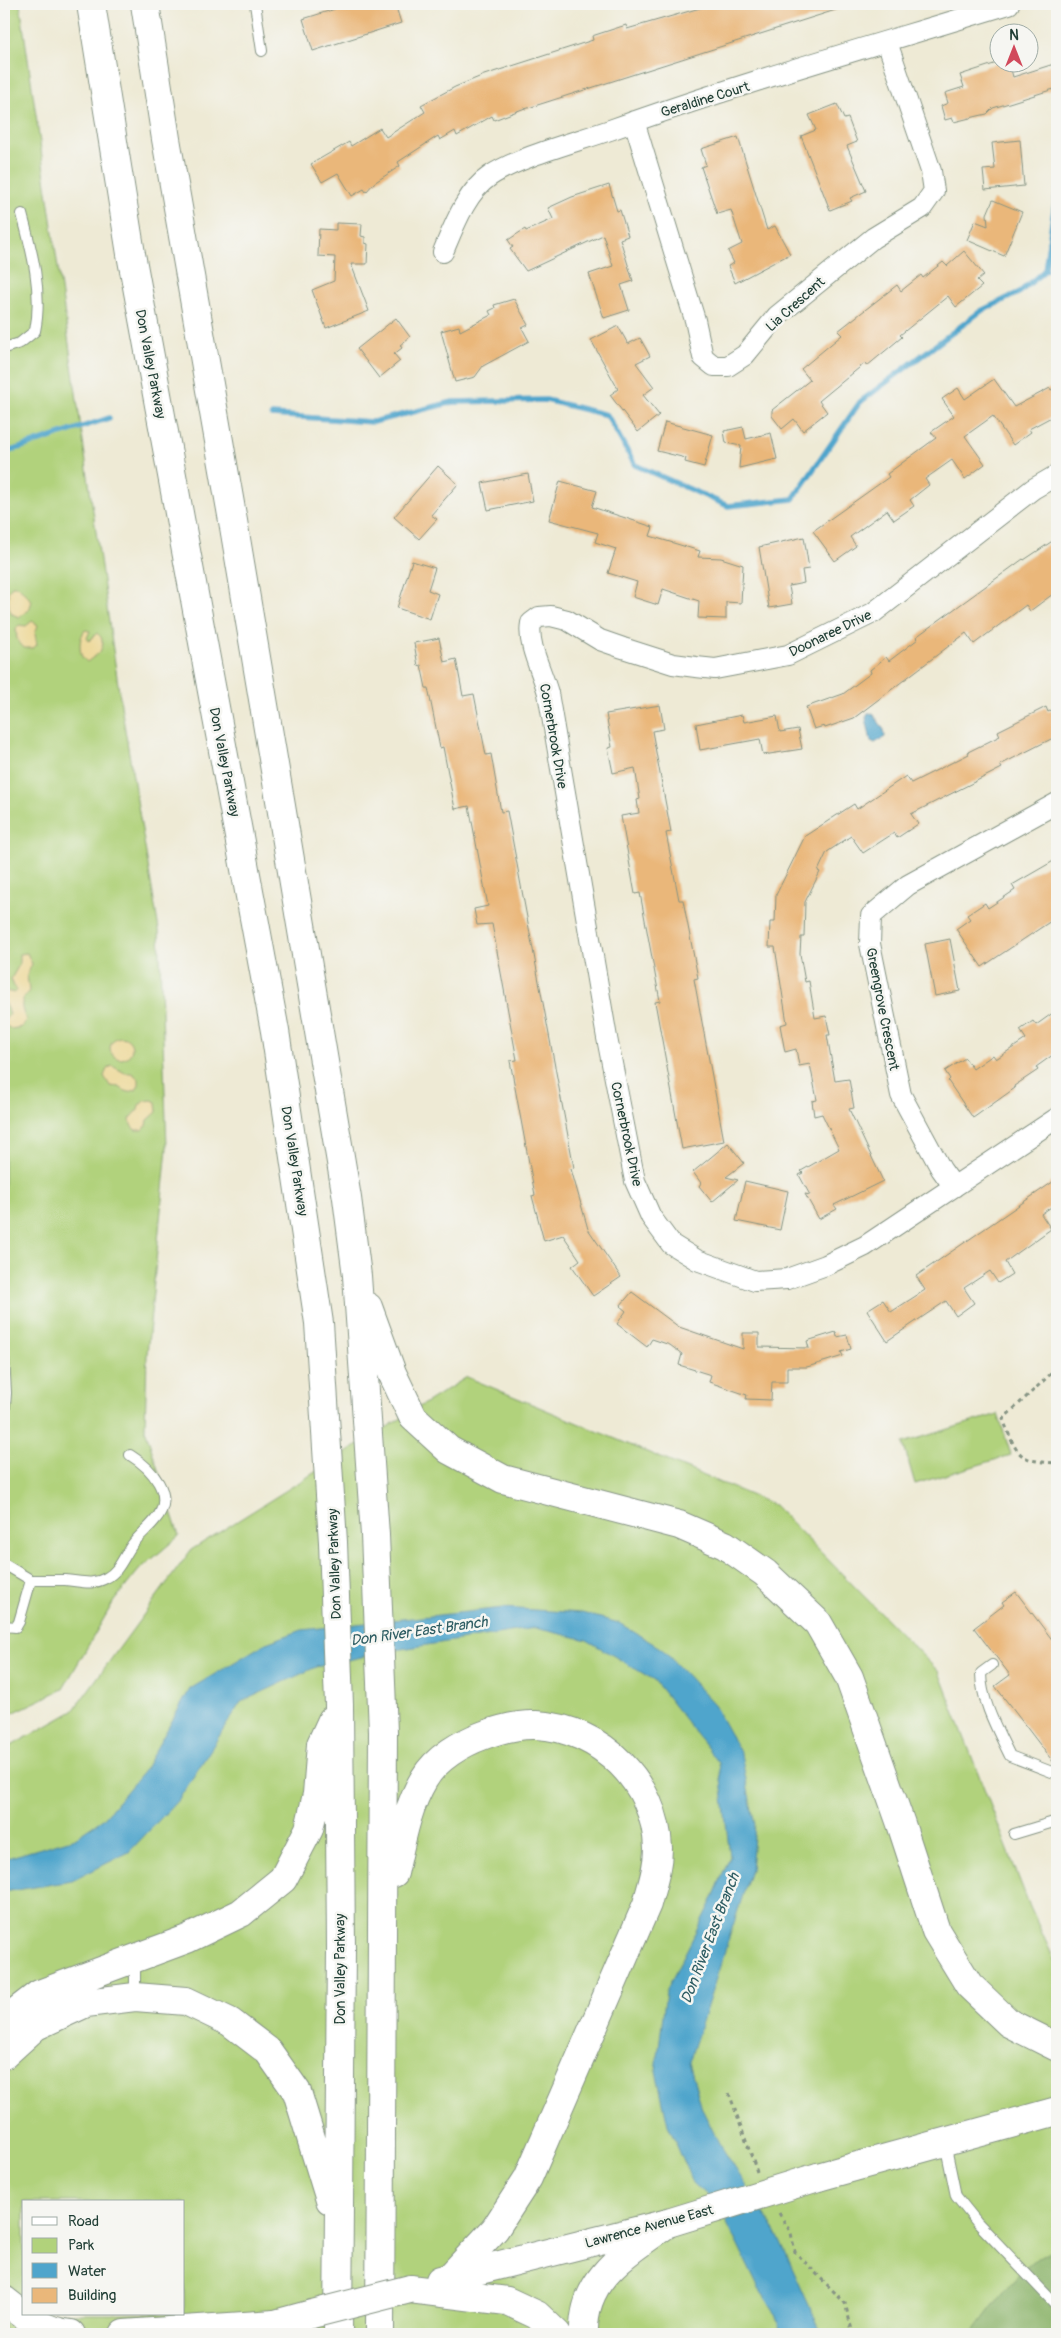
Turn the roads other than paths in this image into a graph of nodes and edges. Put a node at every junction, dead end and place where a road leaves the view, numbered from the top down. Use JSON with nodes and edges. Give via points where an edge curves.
{"nodes":[{"id":1,"x":91,"y":4,"type":"edge"},
{"id":2,"x":146,"y":4,"type":"edge"},
{"id":3,"x":255,"y":4,"type":"edge"},
{"id":4,"x":1009,"y":4,"type":"edge"},
{"id":5,"x":887,"y":42,"type":"junction"},
{"id":6,"x":262,"y":51,"type":"dead end"},
{"id":7,"x":634,"y":121,"type":"junction"},
{"id":8,"x":22,"y":214,"type":"dead end"},
{"id":9,"x":443,"y":252,"type":"dead end"},
{"id":10,"x":4,"y":348,"type":"edge"},
{"id":11,"x":1057,"y":475,"type":"edge"},
{"id":12,"x":539,"y":617,"type":"joint"},
{"id":13,"x":1057,"y":803,"type":"edge"},
{"id":14,"x":1057,"y":1118,"type":"edge"},
{"id":15,"x":954,"y":1187,"type":"junction"},
{"id":16,"x":357,"y":1276,"type":"junction"},
{"id":17,"x":4,"y":1357,"type":"edge"},
{"id":18,"x":4,"y":1420,"type":"edge"},
{"id":19,"x":130,"y":1455,"type":"dead end"},
{"id":20,"x":4,"y":1564,"type":"edge"},
{"id":21,"x":30,"y":1580,"type":"junction"},
{"id":22,"x":4,"y":1626,"type":"edge"},
{"id":23,"x":992,"y":1665,"type":"dead end"},
{"id":24,"x":339,"y":1705,"type":"junction"},
{"id":25,"x":1057,"y":1774,"type":"edge"},
{"id":26,"x":1057,"y":1822,"type":"edge"},
{"id":27,"x":1014,"y":1834,"type":"dead end"},
{"id":28,"x":382,"y":1923,"type":"junction"},
{"id":29,"x":135,"y":1958,"type":"junction"},
{"id":30,"x":135,"y":1997,"type":"junction"},
{"id":31,"x":4,"y":2021,"type":"edge"},
{"id":32,"x":1057,"y":2047,"type":"edge"},
{"id":33,"x":4,"y":2055,"type":"edge"},
{"id":34,"x":1057,"y":2111,"type":"edge"},
{"id":35,"x":944,"y":2140,"type":"junction"},
{"id":36,"x":668,"y":2223,"type":"junction"},
{"id":37,"x":338,"y":2226,"type":"junction"},
{"id":38,"x":445,"y":2278,"type":"junction"},
{"id":39,"x":410,"y":2288,"type":"junction"},
{"id":40,"x":4,"y":2300,"type":"edge"},
{"id":41,"x":1057,"y":2306,"type":"edge"},
{"id":42,"x":22,"y":2314,"type":"edge"},
{"id":43,"x":25,"y":2316,"type":"edge"},
{"id":44,"x":275,"y":2324,"type":"junction"},
{"id":45,"x":71,"y":2334,"type":"edge"},
{"id":46,"x":124,"y":2334,"type":"edge"},
{"id":47,"x":240,"y":2334,"type":"edge"},
{"id":48,"x":338,"y":2334,"type":"edge"},
{"id":49,"x":380,"y":2334,"type":"edge"},
{"id":50,"x":557,"y":2334,"type":"edge"},
{"id":51,"x":584,"y":2334,"type":"edge"}],
"edges":[{"from":1,"to":24,"type":"main road","name":"Don Valley Parkway","via":[[131,254],[278,1050],[319,1323],[333,1542]]},
{"from":2,"to":16,"type":"main road","via":[[167,148],[233,521]]},
{"from":3,"to":6,"type":"lane"},
{"from":4,"to":5,"type":"street","name":"Geraldine Court"},
{"from":5,"to":7,"type":"street","name":"Geraldine Court"},
{"from":5,"to":7,"type":"street","name":"Lia Crescent","via":[[931,171],[934,191],[922,208],[873,238],[777,316],[745,355],[728,366],[714,366],[703,357],[695,320]]},
{"from":7,"to":9,"type":"street","name":"Geraldine Court","via":[[518,162],[490,176],[475,190],[462,211]]},
{"from":8,"to":10,"type":"lane","via":[[32,248],[38,318],[35,331],[20,343]]},
{"from":11,"to":12,"type":"street","name":"Doonaree Drive","via":[[1033,489],[873,613],[788,655],[715,669],[689,666],[600,640],[567,620]]},
{"from":12,"to":15,"type":"street","name":"Cornerbrook Drive","via":[[531,623],[532,645],[548,692],[607,1038],[635,1181],[651,1217],[671,1244],[697,1260],[755,1281],[788,1279],[865,1246]]},
{"from":13,"to":15,"type":"street","name":"Greengrove Crescent","via":[[908,885],[871,916],[870,944],[901,1095]]},
{"from":14,"to":15,"type":"street","name":"Cornerbrook Drive"},
{"from":16,"to":28,"type":"main road","via":[[375,1535],[383,1732]]},
{"from":16,"to":32,"type":"main road","via":[[412,1417],[448,1450],[503,1478],[679,1525],[725,1545],[766,1573],[818,1623],[849,1676],[936,1931],[969,1985],[1009,2023]]},
{"from":17,"to":18,"type":"lane"},
{"from":19,"to":21,"type":"lane","via":[[153,1472],[161,1487],[163,1506],[119,1567],[107,1578],[93,1583]]},
{"from":20,"to":21,"type":"lane"},
{"from":21,"to":22,"type":"lane","via":[[19,1622],[16,1626]]},
{"from":23,"to":25,"type":"lane","via":[[981,1673],[981,1682],[1010,1756]]},
{"from":24,"to":29,"type":"main road","via":[[321,1744],[317,1794],[309,1829],[283,1879],[241,1913],[187,1939]]},
{"from":24,"to":37,"type":"main road","name":"Don Valley Parkway"},
{"from":26,"to":27,"type":"lane"},
{"from":28,"to":38,"type":"main road","via":[[412,1802],[434,1766],[460,1746],[496,1731],[520,1726],[565,1730],[609,1752],[623,1764],[642,1790],[658,1847],[657,1867],[647,1904],[528,2178],[495,2229]]},
{"from":28,"to":49,"type":"main road"},
{"from":29,"to":30,"type":"lane"},
{"from":29,"to":31,"type":"main road","via":[[39,1994]]},
{"from":30,"to":33,"type":"main road","via":[[86,2003],[36,2026]]},
{"from":30,"to":37,"type":"main road","via":[[186,2001],[230,2022],[268,2051],[297,2092]]},
{"from":34,"to":35,"type":"main road","name":"Lawrence Avenue East"},
{"from":35,"to":36,"type":"main road","name":"Lawrence Avenue East","bridge":true},
{"from":35,"to":41,"type":"lane","via":[[956,2196]]},
{"from":36,"to":38,"type":"main road","name":"Lawrence Avenue East"},
{"from":36,"to":51,"type":"main road","via":[[610,2265],[592,2291],[583,2316]]},
{"from":37,"to":48,"type":"main road","name":"Don Valley Parkway"},
{"from":38,"to":39,"type":"main road","name":"Lawrence Avenue East"},
{"from":39,"to":44,"type":"main road","name":"Lawrence Avenue East","bridge":true},
{"from":39,"to":50,"type":"main road","via":[[507,2301],[537,2315]]},
{"from":40,"to":42,"type":"main road"},
{"from":43,"to":45,"type":"main road","via":[[58,2333]]},
{"from":44,"to":46,"type":"main road"},
{"from":44,"to":47,"type":"main road","name":"Lawrence Avenue East"}]}
